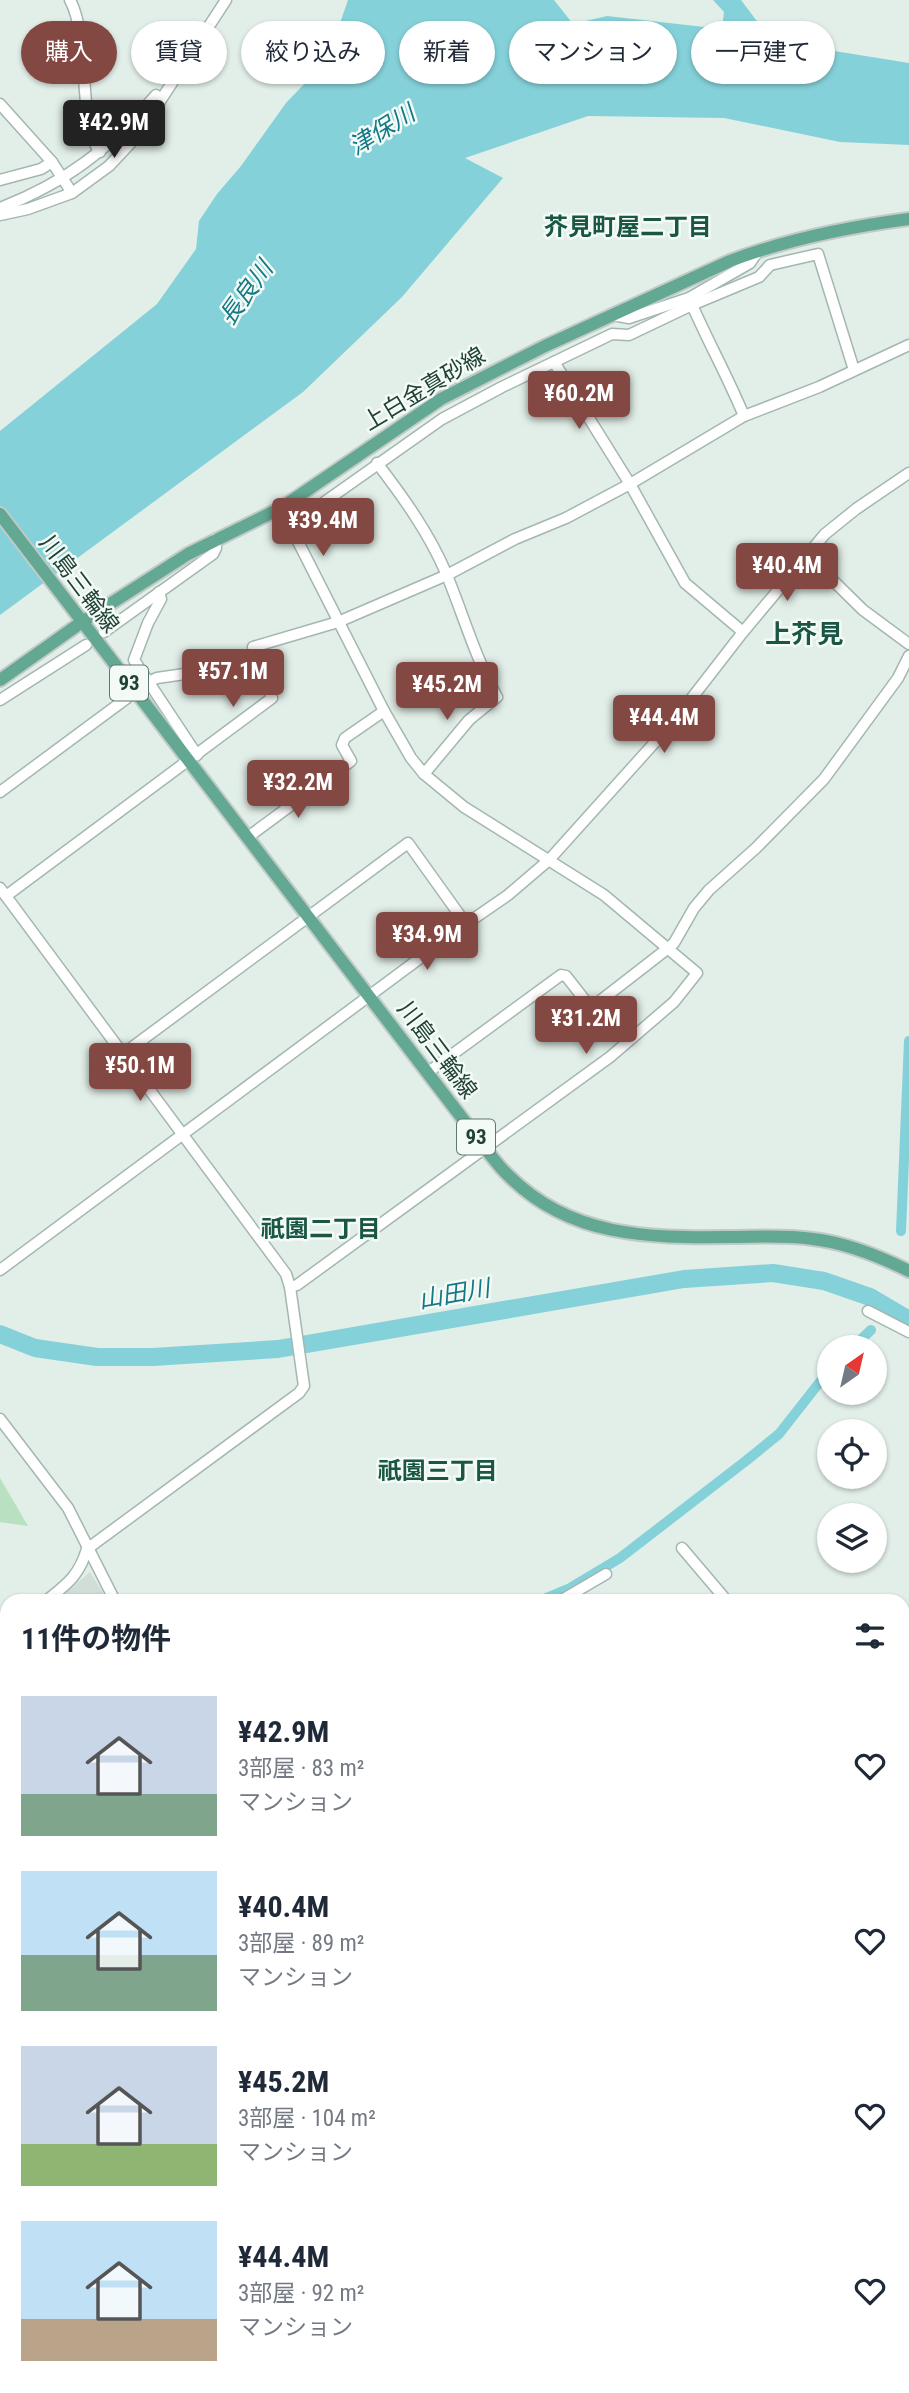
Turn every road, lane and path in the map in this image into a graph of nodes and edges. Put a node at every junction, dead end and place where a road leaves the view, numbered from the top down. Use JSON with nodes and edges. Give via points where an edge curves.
{"nodes":[{"id":1,"x":70,"y":0,"type":"edge"},
{"id":2,"x":226,"y":0,"type":"edge"},
{"id":3,"x":212,"y":21,"type":"edge"},
{"id":4,"x":164,"y":84,"type":"edge"},
{"id":5,"x":170,"y":84,"type":"edge"},
{"id":6,"x":0,"y":104,"type":"edge"},
{"id":7,"x":100,"y":152,"type":"junction"},
{"id":8,"x":52,"y":162,"type":"junction"},
{"id":9,"x":64,"y":178,"type":"junction"},
{"id":10,"x":0,"y":180,"type":"edge"},
{"id":11,"x":72,"y":194,"type":"junction"},
{"id":12,"x":0,"y":208,"type":"edge"},
{"id":13,"x":0,"y":215,"type":"edge"},
{"id":14,"x":909,"y":219,"type":"edge"},
{"id":15,"x":758,"y":250,"type":"junction"},
{"id":16,"x":691,"y":301,"type":"junction"},
{"id":17,"x":611,"y":315,"type":"junction"},
{"id":18,"x":909,"y":345,"type":"edge"},
{"id":19,"x":554,"y":362,"type":"junction"},
{"id":20,"x":854,"y":370,"type":"junction"},
{"id":21,"x":744,"y":416,"type":"junction"},
{"id":22,"x":377,"y":463,"type":"junction"},
{"id":23,"x":909,"y":473,"type":"edge"},
{"id":24,"x":630,"y":484,"type":"junction"},
{"id":25,"x":323,"y":503,"type":"dead end"},
{"id":26,"x":281,"y":508,"type":"junction"},
{"id":27,"x":0,"y":514,"type":"edge"},
{"id":28,"x":215,"y":539,"type":"junction"},
{"id":29,"x":807,"y":555,"type":"junction"},
{"id":30,"x":447,"y":575,"type":"junction"},
{"id":31,"x":159,"y":592,"type":"junction"},
{"id":32,"x":82,"y":622,"type":"junction"},
{"id":33,"x":338,"y":622,"type":"junction"},
{"id":34,"x":104,"y":632,"type":"dead end"},
{"id":35,"x":743,"y":632,"type":"junction"},
{"id":36,"x":909,"y":644,"type":"edge"},
{"id":37,"x":86,"y":645,"type":"dead end"},
{"id":38,"x":255,"y":652,"type":"junction"},
{"id":39,"x":909,"y":656,"type":"edge"},
{"id":40,"x":0,"y":680,"type":"edge"},
{"id":41,"x":147,"y":682,"type":"junction"},
{"id":42,"x":127,"y":698,"type":"dead end"},
{"id":43,"x":0,"y":700,"type":"edge"},
{"id":44,"x":384,"y":711,"type":"junction"},
{"id":45,"x":193,"y":758,"type":"junction"},
{"id":46,"x":424,"y":774,"type":"junction"},
{"id":47,"x":0,"y":792,"type":"edge"},
{"id":48,"x":248,"y":837,"type":"junction"},
{"id":49,"x":549,"y":860,"type":"junction"},
{"id":50,"x":3,"y":892,"type":"edge"},
{"id":51,"x":308,"y":916,"type":"junction"},
{"id":52,"x":466,"y":924,"type":"junction"},
{"id":53,"x":667,"y":949,"type":"junction"},
{"id":54,"x":370,"y":996,"type":"junction"},
{"id":55,"x":123,"y":1054,"type":"junction"},
{"id":56,"x":427,"y":1073,"type":"junction"},
{"id":57,"x":182,"y":1134,"type":"junction"},
{"id":58,"x":485,"y":1148,"type":"junction"},
{"id":59,"x":0,"y":1270,"type":"edge"},
{"id":60,"x":909,"y":1270,"type":"edge"},
{"id":61,"x":290,"y":1287,"type":"junction"},
{"id":62,"x":868,"y":1311,"type":"dead end"},
{"id":63,"x":909,"y":1332,"type":"edge"},
{"id":64,"x":0,"y":1419,"type":"edge"},
{"id":65,"x":682,"y":1548,"type":"dead end"},
{"id":66,"x":87,"y":1549,"type":"junction"},
{"id":67,"x":606,"y":1574,"type":"dead end"},
{"id":68,"x":55,"y":1594,"type":"edge"},
{"id":69,"x":111,"y":1594,"type":"edge"},
{"id":70,"x":572,"y":1594,"type":"edge"},
{"id":71,"x":721,"y":1594,"type":"edge"}],
"edges":[{"from":1,"to":7,"type":"street","via":[[81,39],[93,145]]},
{"from":2,"to":3,"type":"street"},
{"from":4,"to":7,"type":"street","via":[[127,129]]},
{"from":5,"to":11,"type":"street","via":[[138,135],[109,166]]},
{"from":6,"to":8,"type":"street"},
{"from":7,"to":9,"type":"street"},
{"from":8,"to":9,"type":"street"},
{"from":8,"to":10,"type":"street"},
{"from":9,"to":11,"type":"street"},
{"from":9,"to":12,"type":"street"},
{"from":11,"to":13,"type":"street"},
{"from":14,"to":15,"type":"main road","name":"上白金真砂線","via":[[813,235]]},
{"from":15,"to":16,"type":"street","via":[[750,263]]},
{"from":15,"to":17,"type":"main road","name":"上白金真砂線"},
{"from":16,"to":17,"type":"street","via":[[629,318]]},
{"from":16,"to":19,"type":"street","via":[[629,335],[612,334]]},
{"from":16,"to":20,"type":"street","via":[[759,276],[770,265],[818,254]]},
{"from":16,"to":21,"type":"street"},
{"from":17,"to":26,"type":"main road","name":"上白金真砂線","via":[[441,399]]},
{"from":18,"to":20,"type":"street"},
{"from":19,"to":22,"type":"street","via":[[442,419]]},
{"from":19,"to":24,"type":"street"},
{"from":20,"to":21,"type":"street"},
{"from":21,"to":24,"type":"street"},
{"from":22,"to":25,"type":"street"},
{"from":22,"to":30,"type":"street","via":[[417,520]]},
{"from":23,"to":29,"type":"street","via":[[825,534]]},
{"from":24,"to":30,"type":"street"},
{"from":24,"to":35,"type":"street","via":[[685,583]]},
{"from":26,"to":28,"type":"main road","name":"上白金真砂線"},
{"from":26,"to":33,"type":"street"},
{"from":27,"to":32,"type":"main road","name":"川島三輪線","number":"93"},
{"from":28,"to":31,"type":"street","via":[[213,554]]},
{"from":28,"to":32,"type":"main road","name":"上白金真砂線"},
{"from":29,"to":35,"type":"street"},
{"from":29,"to":36,"type":"street","via":[[863,610]]},
{"from":30,"to":33,"type":"street"},
{"from":30,"to":46,"type":"street","via":[[468,636],[497,697],[469,720]]},
{"from":31,"to":34,"type":"street"},
{"from":31,"to":41,"type":"street","via":[[161,599],[134,660]]},
{"from":32,"to":40,"type":"main road","name":"上白金真砂線"},
{"from":32,"to":45,"type":"main road","name":"川島三輪線","number":"93"},
{"from":33,"to":38,"type":"street","via":[[253,646]]},
{"from":33,"to":44,"type":"street"},
{"from":35,"to":49,"type":"street","via":[[674,721]]},
{"from":37,"to":43,"type":"street"},
{"from":38,"to":41,"type":"street","via":[[226,668]]},
{"from":38,"to":45,"type":"street","via":[[272,698]]},
{"from":39,"to":53,"type":"street","via":[[824,779],[709,890]]},
{"from":41,"to":45,"type":"street"},
{"from":42,"to":47,"type":"street"},
{"from":44,"to":46,"type":"street"},
{"from":44,"to":48,"type":"street","via":[[345,738],[342,745],[351,761]]},
{"from":45,"to":48,"type":"main road","name":"川島三輪線","number":"93"},
{"from":45,"to":50,"type":"street"},
{"from":46,"to":49,"type":"street","via":[[464,807]]},
{"from":48,"to":51,"type":"main road","name":"川島三輪線","number":"93"},
{"from":49,"to":52,"type":"street"},
{"from":49,"to":53,"type":"street","via":[[612,901]]},
{"from":50,"to":55,"type":"street"},
{"from":51,"to":52,"type":"street","via":[[408,843]]},
{"from":51,"to":54,"type":"main road","name":"川島三輪線","number":"93"},
{"from":51,"to":55,"type":"street"},
{"from":52,"to":54,"type":"street"},
{"from":53,"to":56,"type":"street","via":[[590,1008],[561,975]]},
{"from":53,"to":58,"type":"street","via":[[697,973],[674,1002],[610,1057]]},
{"from":54,"to":56,"type":"main road","name":"川島三輪線","number":"93"},
{"from":54,"to":57,"type":"street"},
{"from":55,"to":57,"type":"street"},
{"from":56,"to":58,"type":"main road","name":"川島三輪線","number":"93"},
{"from":57,"to":59,"type":"street"},
{"from":57,"to":61,"type":"street"},
{"from":58,"to":60,"type":"main road","name":"川島三輪線","number":"93","via":[[510,1178],[545,1204],[606,1230],[669,1237],[814,1239]]},
{"from":58,"to":61,"type":"street"},
{"from":61,"to":66,"type":"street","via":[[304,1386],[299,1393]]},
{"from":62,"to":63,"type":"street"},
{"from":64,"to":66,"type":"street","via":[[68,1508]]},
{"from":65,"to":71,"type":"street"},
{"from":66,"to":68,"type":"street","via":[[74,1578]]},
{"from":66,"to":69,"type":"street"},
{"from":67,"to":70,"type":"street"}]}
